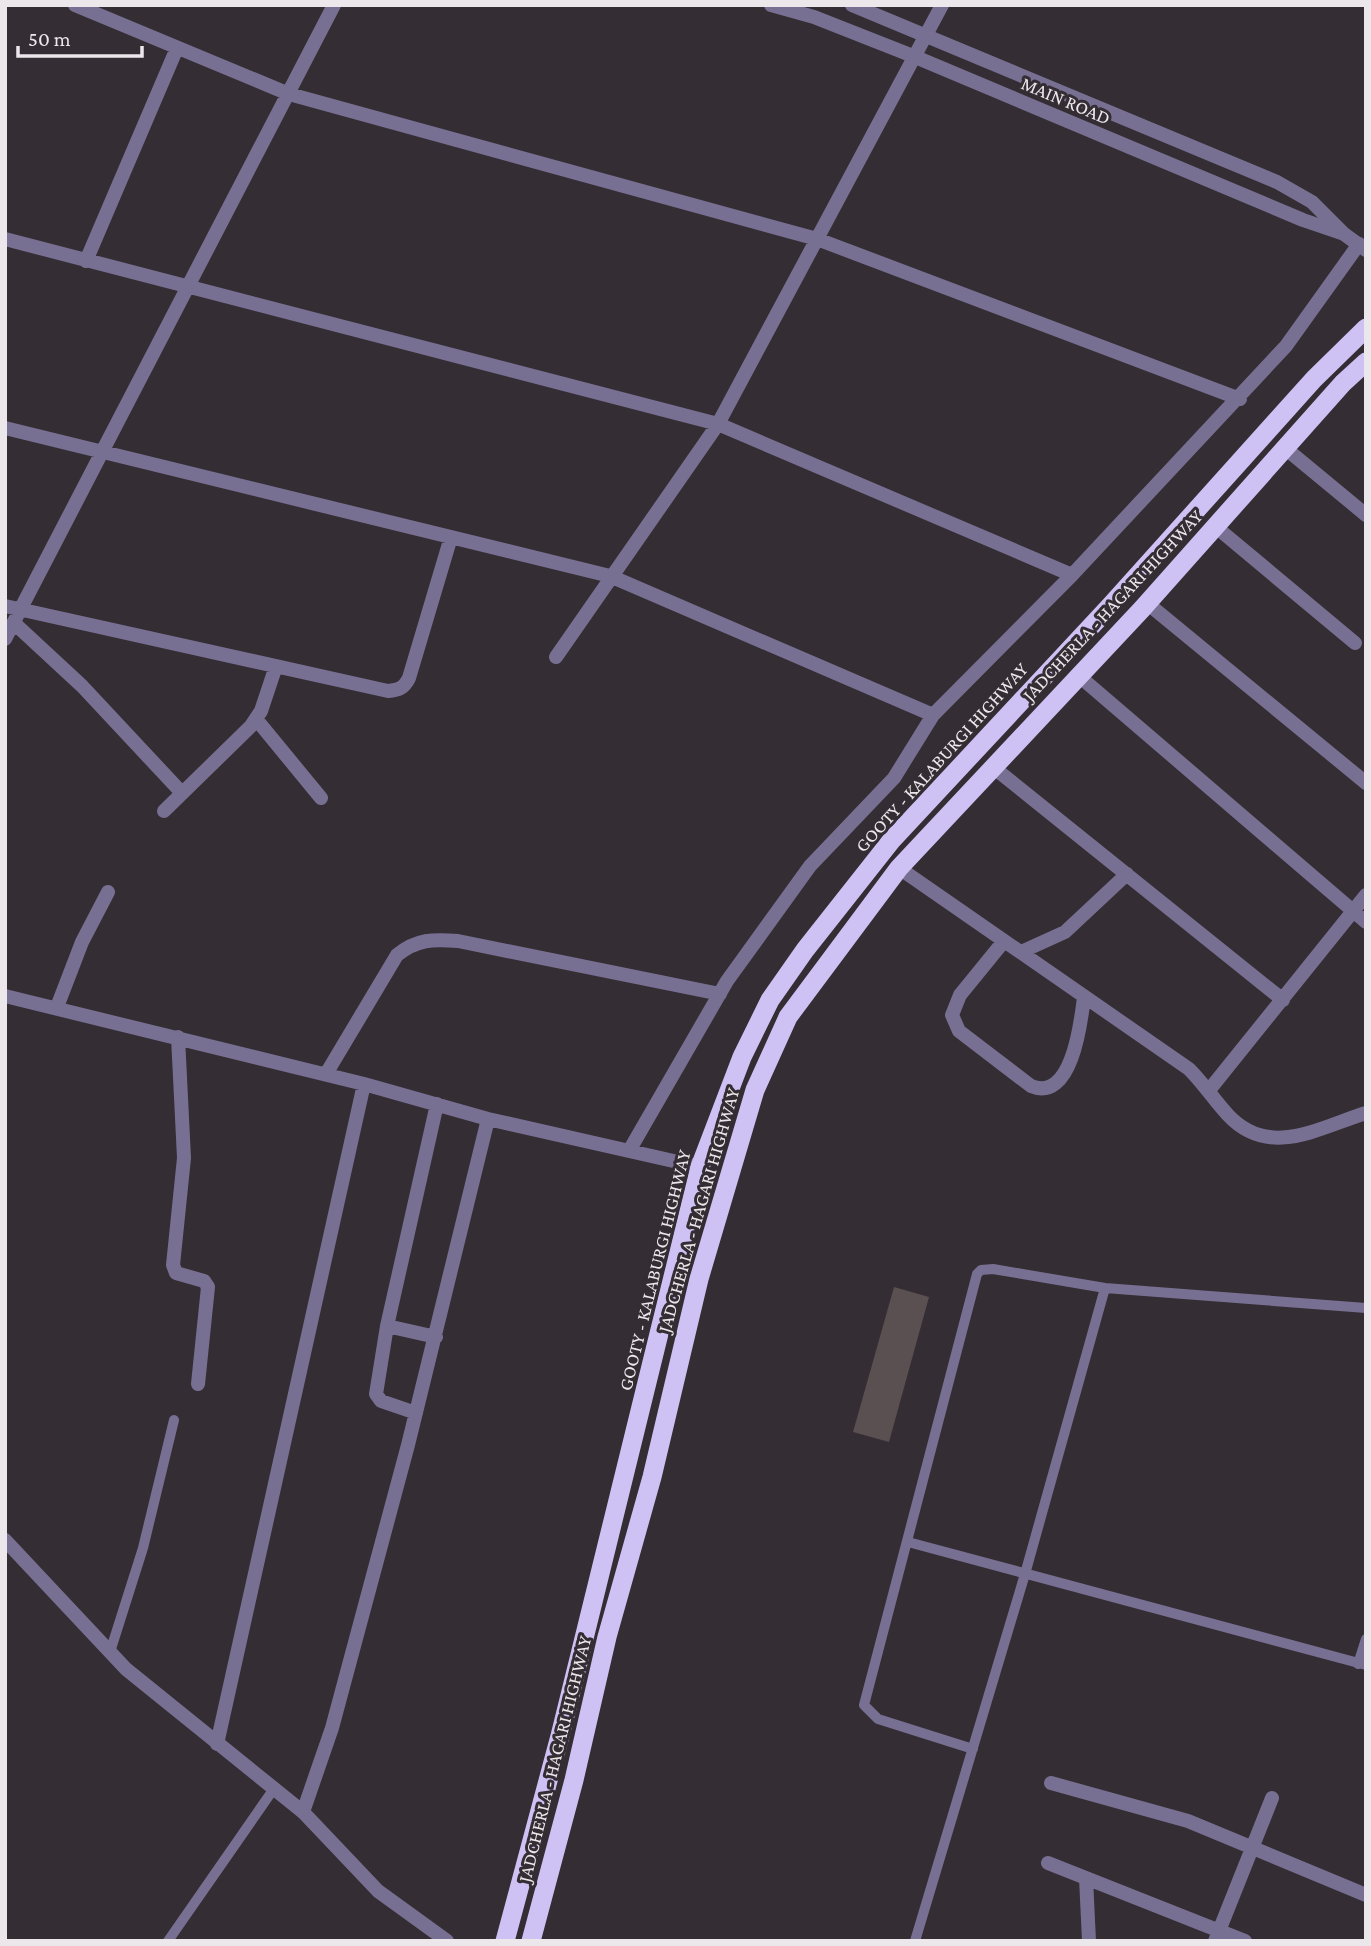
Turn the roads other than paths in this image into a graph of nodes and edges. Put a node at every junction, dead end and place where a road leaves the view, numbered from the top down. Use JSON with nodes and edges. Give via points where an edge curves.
{"nodes":[{"id":1,"x":75,"y":5,"type":"edge"},
{"id":2,"x":334,"y":5,"type":"edge"},
{"id":3,"x":771,"y":5,"type":"edge"},
{"id":4,"x":852,"y":5,"type":"edge"},
{"id":5,"x":942,"y":5,"type":"edge"},
{"id":6,"x":925,"y":34,"type":"junction"},
{"id":7,"x":177,"y":48,"type":"junction"},
{"id":8,"x":913,"y":56,"type":"junction"},
{"id":9,"x":289,"y":94,"type":"junction"},
{"id":10,"x":1344,"y":234,"type":"junction"},
{"id":11,"x":5,"y":239,"type":"edge"},
{"id":12,"x":817,"y":240,"type":"junction"},
{"id":13,"x":1362,"y":247,"type":"edge"},
{"id":14,"x":86,"y":261,"type":"junction"},
{"id":15,"x":188,"y":287,"type":"junction"},
{"id":16,"x":1366,"y":328,"type":"edge"},
{"id":17,"x":1363,"y":369,"type":"edge"},
{"id":18,"x":1240,"y":399,"type":"junction"},
{"id":19,"x":718,"y":424,"type":"junction"},
{"id":20,"x":5,"y":428,"type":"edge"},
{"id":21,"x":1285,"y":448,"type":"junction"},
{"id":22,"x":102,"y":450,"type":"junction"},
{"id":23,"x":1366,"y":515,"type":"edge"},
{"id":24,"x":1216,"y":527,"type":"junction"},
{"id":25,"x":451,"y":537,"type":"junction"},
{"id":26,"x":1072,"y":575,"type":"junction"},
{"id":27,"x":610,"y":576,"type":"junction"},
{"id":28,"x":1147,"y":603,"type":"junction"},
{"id":29,"x":5,"y":606,"type":"edge"},
{"id":30,"x":18,"y":616,"type":"junction"},
{"id":31,"x":5,"y":639,"type":"edge"},
{"id":32,"x":1355,"y":643,"type":"dead end"},
{"id":33,"x":556,"y":657,"type":"dead end"},
{"id":34,"x":276,"y":666,"type":"junction"},
{"id":35,"x":1079,"y":676,"type":"junction"},
{"id":36,"x":933,"y":715,"type":"junction"},
{"id":37,"x":256,"y":719,"type":"junction"},
{"id":38,"x":993,"y":766,"type":"junction"},
{"id":39,"x":1366,"y":783,"type":"edge"},
{"id":40,"x":182,"y":793,"type":"junction"},
{"id":41,"x":321,"y":798,"type":"dead end"},
{"id":42,"x":164,"y":811,"type":"dead end"},
{"id":43,"x":899,"y":868,"type":"junction"},
{"id":44,"x":1126,"y":874,"type":"junction"},
{"id":45,"x":108,"y":892,"type":"dead end"},
{"id":46,"x":1366,"y":895,"type":"edge"},
{"id":47,"x":1353,"y":911,"type":"junction"},
{"id":48,"x":1366,"y":922,"type":"edge"},
{"id":49,"x":1003,"y":941,"type":"junction"},
{"id":50,"x":1021,"y":952,"type":"junction"},
{"id":51,"x":720,"y":994,"type":"junction"},
{"id":52,"x":5,"y":996,"type":"edge"},
{"id":53,"x":1084,"y":997,"type":"junction"},
{"id":54,"x":1283,"y":1000,"type":"junction"},
{"id":55,"x":57,"y":1007,"type":"junction"},
{"id":56,"x":178,"y":1037,"type":"junction"},
{"id":57,"x":326,"y":1074,"type":"junction"},
{"id":58,"x":365,"y":1084,"type":"junction"},
{"id":59,"x":1210,"y":1089,"type":"junction"},
{"id":60,"x":438,"y":1104,"type":"junction"},
{"id":61,"x":1366,"y":1113,"type":"edge"},
{"id":62,"x":488,"y":1119,"type":"junction"},
{"id":63,"x":629,"y":1152,"type":"junction"},
{"id":64,"x":700,"y":1167,"type":"junction"},
{"id":65,"x":1105,"y":1288,"type":"junction"},
{"id":66,"x":1366,"y":1308,"type":"edge"},
{"id":67,"x":387,"y":1326,"type":"junction"},
{"id":68,"x":436,"y":1337,"type":"junction"},
{"id":69,"x":198,"y":1384,"type":"dead end"},
{"id":70,"x":416,"y":1413,"type":"junction"},
{"id":71,"x":174,"y":1420,"type":"dead end"},
{"id":72,"x":5,"y":1541,"type":"edge"},
{"id":73,"x":908,"y":1542,"type":"junction"},
{"id":74,"x":1025,"y":1574,"type":"junction"},
{"id":75,"x":1366,"y":1640,"type":"edge"},
{"id":76,"x":110,"y":1652,"type":"junction"},
{"id":77,"x":1362,"y":1664,"type":"edge"},
{"id":78,"x":217,"y":1744,"type":"junction"},
{"id":79,"x":973,"y":1749,"type":"junction"},
{"id":80,"x":1051,"y":1783,"type":"dead end"},
{"id":81,"x":273,"y":1790,"type":"junction"},
{"id":82,"x":1272,"y":1798,"type":"dead end"},
{"id":83,"x":303,"y":1812,"type":"junction"},
{"id":84,"x":1253,"y":1846,"type":"junction"},
{"id":85,"x":1048,"y":1863,"type":"dead end"},
{"id":86,"x":1086,"y":1878,"type":"junction"},
{"id":87,"x":1366,"y":1895,"type":"edge"},
{"id":88,"x":1217,"y":1936,"type":"edge"},
{"id":89,"x":169,"y":1941,"type":"edge"},
{"id":90,"x":447,"y":1941,"type":"edge"},
{"id":91,"x":505,"y":1941,"type":"edge"},
{"id":92,"x":531,"y":1941,"type":"edge"},
{"id":93,"x":915,"y":1941,"type":"edge"},
{"id":94,"x":1089,"y":1941,"type":"edge"},
{"id":95,"x":1245,"y":1941,"type":"edge"}],
"edges":[{"from":1,"to":7,"type":"street"},
{"from":2,"to":9,"type":"street"},
{"from":3,"to":8,"type":"street","name":"MAIN ROAD"},
{"from":4,"to":6,"type":"street","name":"MAIN ROAD"},
{"from":5,"to":6,"type":"street"},
{"from":6,"to":8,"type":"street"},
{"from":6,"to":10,"type":"street","name":"MAIN ROAD","via":[[1277,182],[1312,202]]},
{"from":7,"to":9,"type":"street"},
{"from":7,"to":14,"type":"street"},
{"from":8,"to":10,"type":"street","name":"MAIN ROAD"},
{"from":8,"to":12,"type":"street"},
{"from":9,"to":12,"type":"street"},
{"from":9,"to":15,"type":"street"},
{"from":10,"to":13,"type":"street","name":"MAIN ROAD"},
{"from":11,"to":14,"type":"street"},
{"from":12,"to":18,"type":"street"},
{"from":12,"to":19,"type":"street"},
{"from":13,"to":18,"type":"street"},
{"from":14,"to":15,"type":"street"},
{"from":15,"to":19,"type":"street"},
{"from":15,"to":22,"type":"street"},
{"from":16,"to":64,"type":"highway","name":"GOOTY - KALABURGI HIGHWAY","via":[[883,852],[805,950],[770,1000],[742,1057]]},
{"from":17,"to":21,"type":"highway","name":"JADCHERLA - HAGARI HIGHWAY"},
{"from":18,"to":26,"type":"street"},
{"from":19,"to":26,"type":"street"},
{"from":19,"to":27,"type":"street"},
{"from":20,"to":22,"type":"street"},
{"from":21,"to":23,"type":"street"},
{"from":21,"to":24,"type":"highway","name":"JADCHERLA - HAGARI HIGHWAY"},
{"from":22,"to":25,"type":"street"},
{"from":22,"to":30,"type":"street"},
{"from":24,"to":28,"type":"highway","name":"JADCHERLA - HAGARI HIGHWAY"},
{"from":24,"to":32,"type":"street"},
{"from":25,"to":27,"type":"street"},
{"from":25,"to":34,"type":"street","via":[[409,678],[402,688],[388,691]]},
{"from":26,"to":36,"type":"street"},
{"from":27,"to":33,"type":"street"},
{"from":27,"to":36,"type":"street"},
{"from":28,"to":35,"type":"highway","name":"JADCHERLA - HAGARI HIGHWAY"},
{"from":28,"to":39,"type":"street"},
{"from":29,"to":30,"type":"street"},
{"from":30,"to":31,"type":"street"},
{"from":30,"to":34,"type":"street"},
{"from":30,"to":40,"type":"street"},
{"from":34,"to":37,"type":"street"},
{"from":35,"to":38,"type":"highway","name":"JADCHERLA - HAGARI HIGHWAY"},
{"from":35,"to":47,"type":"street"},
{"from":36,"to":51,"type":"street","via":[[894,778],[810,866]]},
{"from":37,"to":40,"type":"street"},
{"from":37,"to":41,"type":"street"},
{"from":38,"to":43,"type":"highway","name":"JADCHERLA - HAGARI HIGHWAY"},
{"from":38,"to":44,"type":"street"},
{"from":40,"to":42,"type":"street"},
{"from":43,"to":49,"type":"street"},
{"from":43,"to":92,"type":"highway","name":"JADCHERLA - HAGARI HIGHWAY","via":[[788,1017],[755,1090],[699,1279]]},
{"from":44,"to":50,"type":"street","via":[[1065,932]]},
{"from":44,"to":54,"type":"street"},
{"from":45,"to":55,"type":"street"},
{"from":46,"to":47,"type":"street"},
{"from":47,"to":48,"type":"street"},
{"from":47,"to":54,"type":"street"},
{"from":49,"to":50,"type":"street"},
{"from":49,"to":53,"type":"street","via":[[960,995],[952,1015],[959,1031],[1031,1086],[1051,1086],[1068,1067],[1079,1036]]},
{"from":50,"to":53,"type":"street"},
{"from":51,"to":57,"type":"street","via":[[458,941],[414,942],[397,955]]},
{"from":51,"to":63,"type":"street"},
{"from":52,"to":55,"type":"street"},
{"from":53,"to":59,"type":"street","via":[[1189,1069]]},
{"from":54,"to":59,"type":"street"},
{"from":55,"to":56,"type":"street"},
{"from":56,"to":57,"type":"street"},
{"from":56,"to":69,"type":"street","via":[[184,1158],[173,1265],[176,1273],[204,1281],[208,1287]]},
{"from":57,"to":58,"type":"street"},
{"from":58,"to":60,"type":"street"},
{"from":58,"to":78,"type":"street"},
{"from":59,"to":61,"type":"street","via":[[1247,1131],[1272,1140]]},
{"from":60,"to":62,"type":"street"},
{"from":60,"to":67,"type":"street"},
{"from":62,"to":63,"type":"street"},
{"from":62,"to":68,"type":"street"},
{"from":63,"to":64,"type":"street"},
{"from":64,"to":91,"type":"highway","name":"GOOTY - KALABURGI HIGHWAY","via":[[561,1736]]},
{"from":65,"to":66,"type":"lane"},
{"from":65,"to":73,"type":"lane","via":[[993,1269],[981,1270],[974,1278]]},
{"from":65,"to":74,"type":"lane"},
{"from":67,"to":68,"type":"street"},
{"from":67,"to":70,"type":"street","via":[[376,1396]]},
{"from":68,"to":70,"type":"street"},
{"from":70,"to":83,"type":"street","via":[[332,1728]]},
{"from":71,"to":76,"type":"lane","via":[[143,1548]]},
{"from":72,"to":76,"type":"street"},
{"from":73,"to":74,"type":"lane"},
{"from":73,"to":79,"type":"lane","via":[[864,1705],[878,1719]]},
{"from":74,"to":77,"type":"lane"},
{"from":74,"to":79,"type":"lane"},
{"from":75,"to":77,"type":"lane"},
{"from":76,"to":78,"type":"street"},
{"from":78,"to":81,"type":"street"},
{"from":79,"to":93,"type":"lane"},
{"from":80,"to":84,"type":"street","via":[[1136,1804]]},
{"from":81,"to":83,"type":"street"},
{"from":81,"to":89,"type":"lane"},
{"from":82,"to":84,"type":"street"},
{"from":83,"to":90,"type":"street","via":[[378,1891]]},
{"from":84,"to":87,"type":"street"},
{"from":84,"to":88,"type":"street"},
{"from":85,"to":86,"type":"street"},
{"from":86,"to":88,"type":"street"},
{"from":86,"to":94,"type":"street"},
{"from":88,"to":95,"type":"street"}]}
